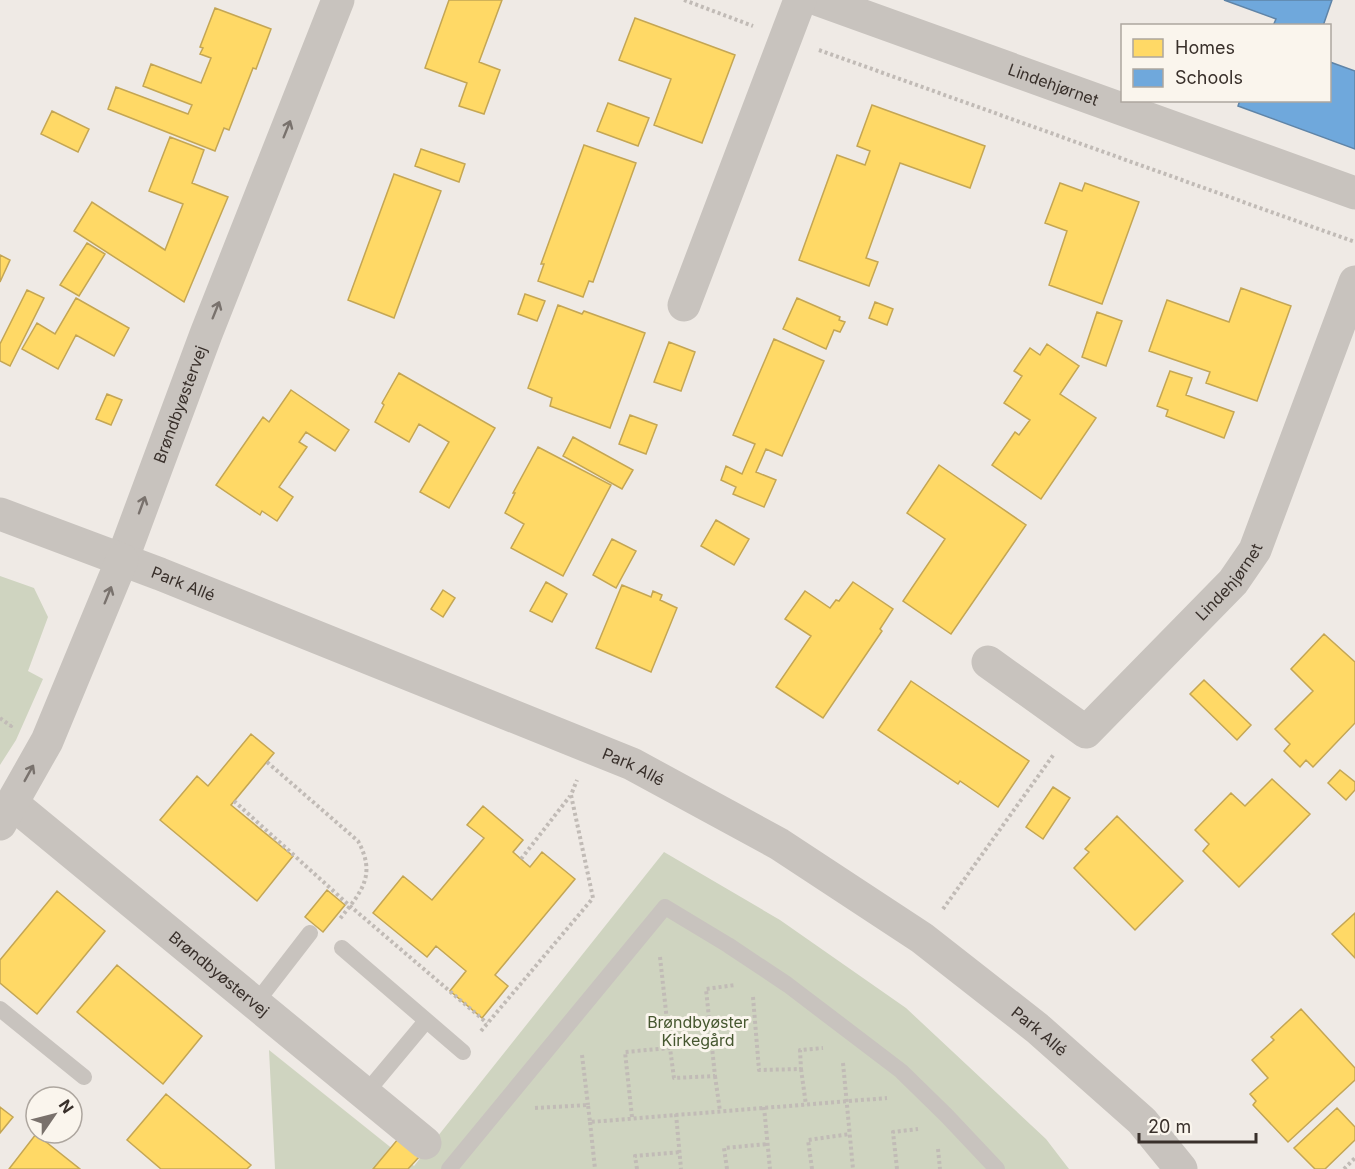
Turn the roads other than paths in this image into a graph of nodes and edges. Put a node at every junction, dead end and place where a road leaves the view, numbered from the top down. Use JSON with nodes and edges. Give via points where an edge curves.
{"nodes":[{"id":1,"x":338,"y":0,"type":"edge"},
{"id":2,"x":800,"y":0,"type":"edge"},
{"id":3,"x":819,"y":0,"type":"edge"},
{"id":4,"x":1355,"y":194,"type":"edge"},
{"id":5,"x":1355,"y":282,"type":"edge"},
{"id":6,"x":684,"y":305,"type":"dead end"},
{"id":7,"x":0,"y":514,"type":"edge"},
{"id":8,"x":122,"y":560,"type":"junction"},
{"id":9,"x":988,"y":662,"type":"dead end"},
{"id":10,"x":6,"y":814,"type":"edge"},
{"id":11,"x":310,"y":933,"type":"dead end"},
{"id":12,"x":342,"y":948,"type":"dead end"},
{"id":13,"x":255,"y":1004,"type":"junction"},
{"id":14,"x":0,"y":1010,"type":"edge"},
{"id":15,"x":426,"y":1020,"type":"junction"},
{"id":16,"x":463,"y":1052,"type":"road end"},
{"id":17,"x":84,"y":1077,"type":"dead end"},
{"id":18,"x":365,"y":1094,"type":"junction"},
{"id":19,"x":441,"y":1157,"type":"edge"},
{"id":20,"x":998,"y":1169,"type":"edge"},
{"id":21,"x":1181,"y":1169,"type":"edge"}],
"edges":[{"from":8,"to":1,"type":"street","name":"Brøndbyøstervej","one_way":true},
{"from":2,"to":6,"type":"street"},
{"from":3,"to":4,"type":"street","name":"Lindehjørnet"},
{"from":5,"to":9,"type":"street","name":"Lindehjørnet","via":[[1256,550],[1233,582],[1086,732]]},
{"from":7,"to":8,"type":"street","name":"Park Allé"},
{"from":10,"to":8,"type":"street","name":"Brøndbyøstervej","one_way":true,"via":[[47,741]]},
{"from":8,"to":21,"type":"street","name":"Park Allé","via":[[632,764],[779,844],[922,938],[1037,1028],[1133,1113]]},
{"from":10,"to":13,"type":"street","name":"Brøndbyøstervej"},
{"from":11,"to":13,"type":"lane"},
{"from":12,"to":15,"type":"lane"},
{"from":13,"to":18,"type":"street","name":"Brøndbyøstervej"},
{"from":14,"to":17,"type":"lane"},
{"from":15,"to":16,"type":"lane"},
{"from":15,"to":18,"type":"lane"},
{"from":18,"to":19,"type":"street","name":"Brøndbyøstervej"},
{"from":19,"to":20,"type":"lane","via":[[496,1111],[665,907],[788,985],[901,1071]]}]}
